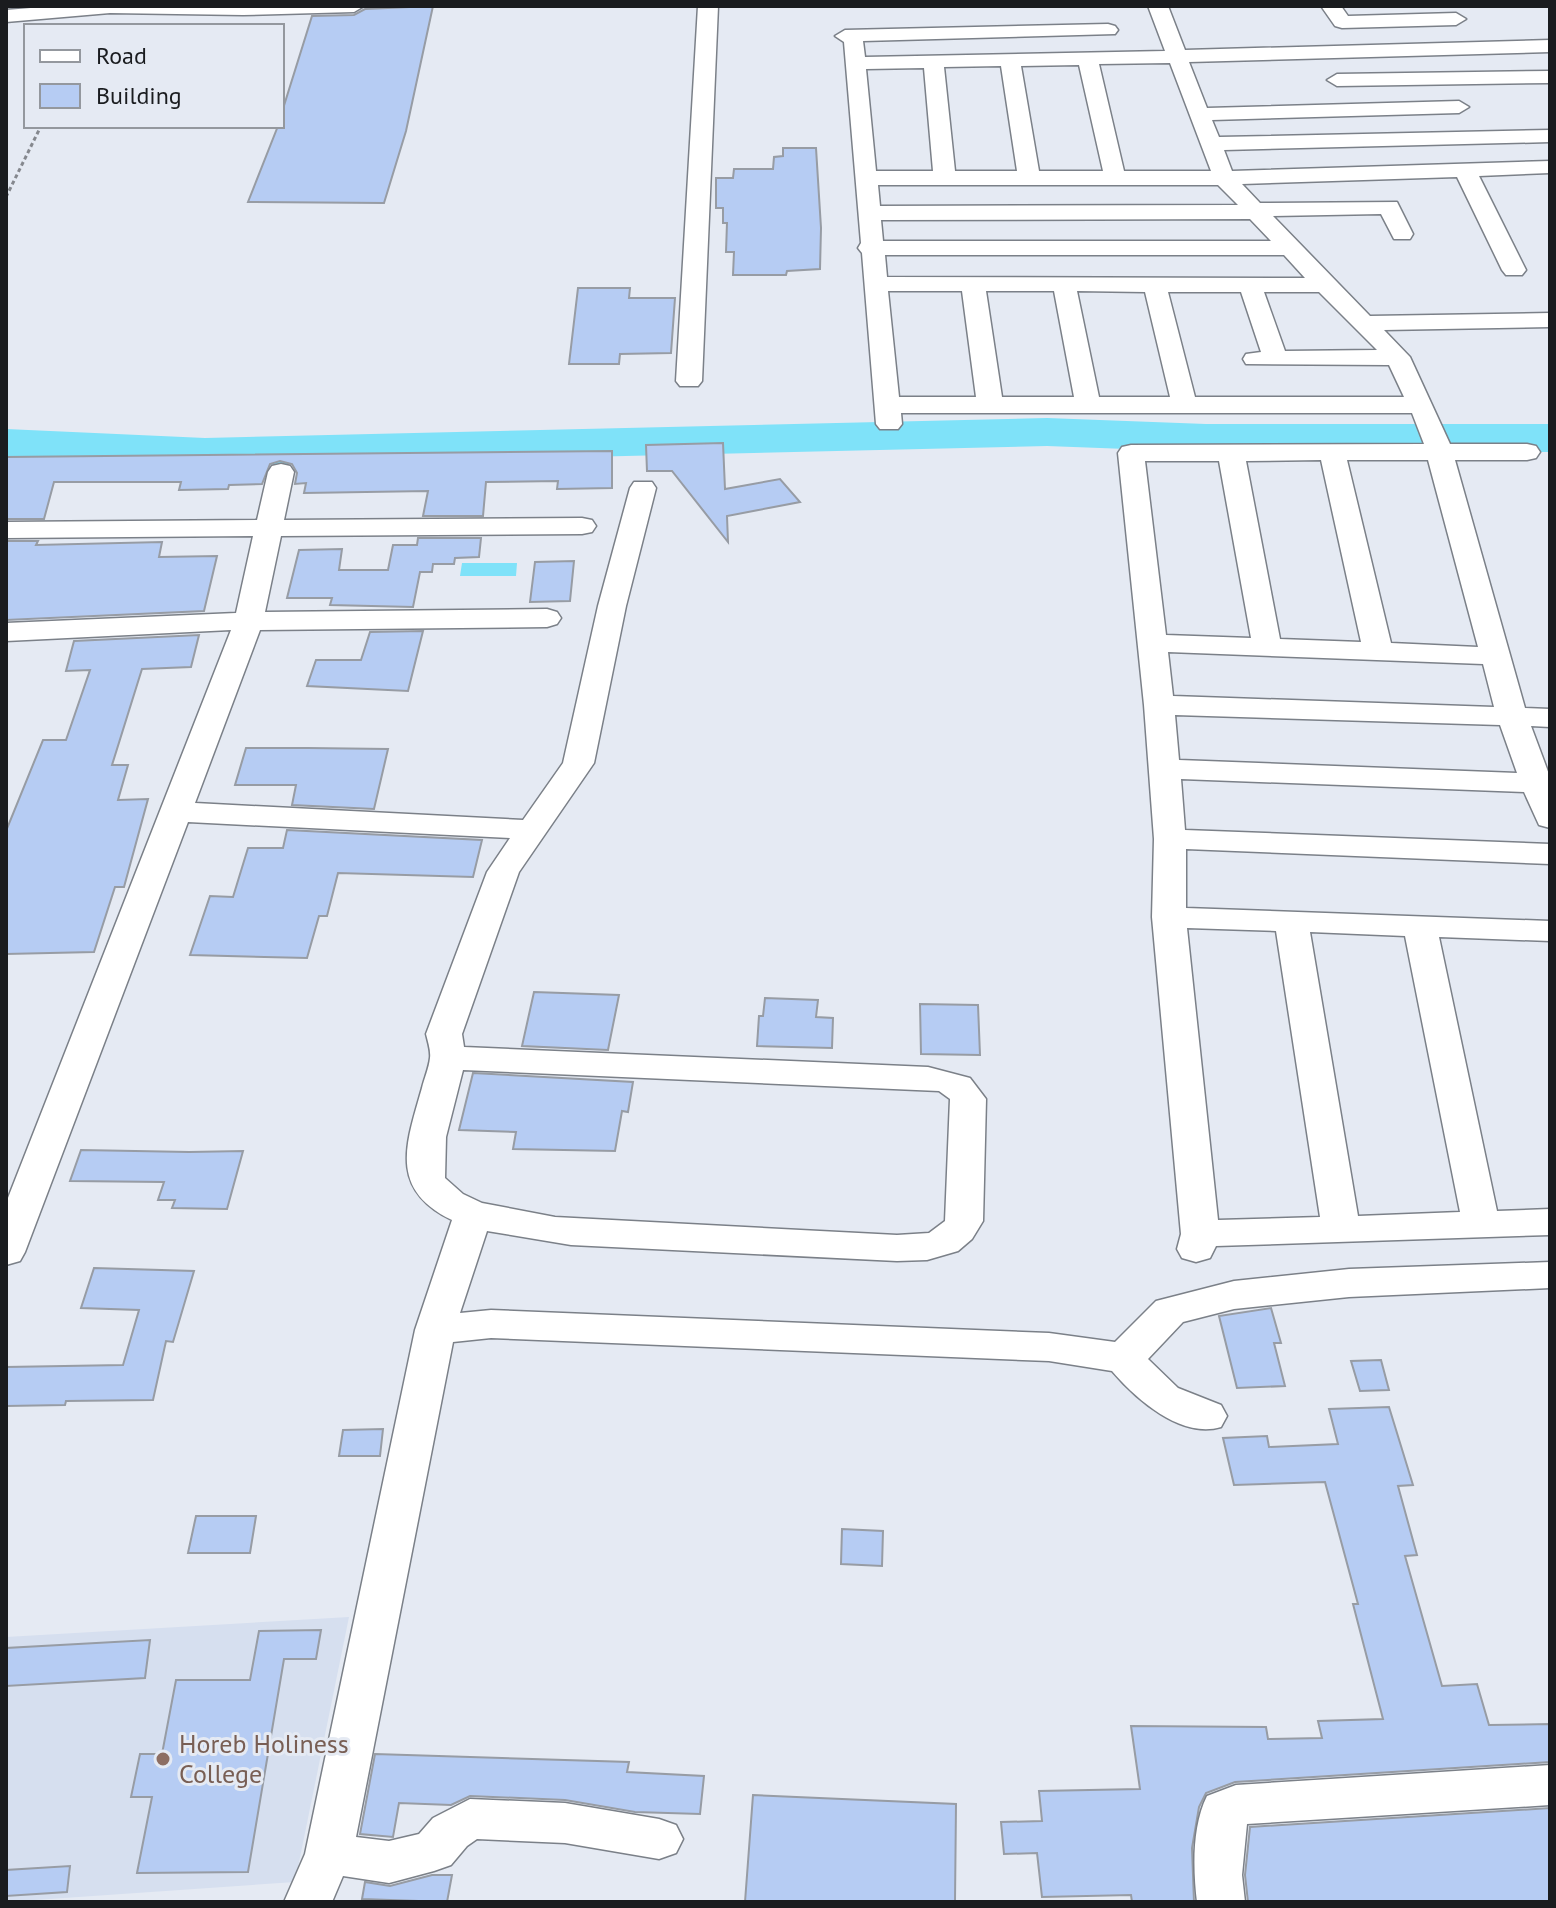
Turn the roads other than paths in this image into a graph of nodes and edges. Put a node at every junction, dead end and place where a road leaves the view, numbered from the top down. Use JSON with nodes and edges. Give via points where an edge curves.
{"nodes":[{"id":1,"x":330,"y":6,"type":"edge"},
{"id":2,"x":354,"y":6,"type":"edge"},
{"id":3,"x":708,"y":6,"type":"edge"},
{"id":4,"x":1158,"y":6,"type":"edge"},
{"id":5,"x":1331,"y":6,"type":"edge"},
{"id":6,"x":1445,"y":6,"type":"edge"},
{"id":7,"x":110,"y":7,"type":"edge"},
{"id":8,"x":245,"y":8,"type":"edge"},
{"id":9,"x":6,"y":16,"type":"edge"},
{"id":10,"x":1550,"y":46,"type":"edge"},
{"id":11,"x":1320,"y":52,"type":"junction"},
{"id":12,"x":1177,"y":56,"type":"junction"},
{"id":13,"x":1093,"y":58,"type":"junction"},
{"id":14,"x":1010,"y":60,"type":"junction"},
{"id":15,"x":933,"y":61,"type":"junction"},
{"id":16,"x":856,"y":63,"type":"junction"},
{"id":17,"x":1550,"y":77,"type":"edge"},
{"id":18,"x":1337,"y":80,"type":"junction"},
{"id":19,"x":1459,"y":107,"type":"dead end"},
{"id":20,"x":1355,"y":110,"type":"junction"},
{"id":21,"x":1199,"y":114,"type":"junction"},
{"id":22,"x":1550,"y":136,"type":"edge"},
{"id":23,"x":1211,"y":144,"type":"junction"},
{"id":24,"x":1550,"y":167,"type":"edge"},
{"id":25,"x":1465,"y":170,"type":"junction"},
{"id":26,"x":867,"y":178,"type":"junction"},
{"id":27,"x":945,"y":178,"type":"junction"},
{"id":28,"x":1029,"y":178,"type":"junction"},
{"id":29,"x":1115,"y":178,"type":"junction"},
{"id":30,"x":1224,"y":178,"type":"junction"},
{"id":31,"x":1256,"y":211,"type":"junction"},
{"id":32,"x":870,"y":213,"type":"junction"},
{"id":33,"x":1402,"y":234,"type":"dead end"},
{"id":34,"x":871,"y":248,"type":"junction"},
{"id":35,"x":1290,"y":248,"type":"junction"},
{"id":36,"x":1514,"y":270,"type":"dead end"},
{"id":37,"x":877,"y":284,"type":"junction"},
{"id":38,"x":973,"y":284,"type":"junction"},
{"id":39,"x":1064,"y":284,"type":"junction"},
{"id":40,"x":1155,"y":285,"type":"junction"},
{"id":41,"x":1250,"y":285,"type":"junction"},
{"id":42,"x":1325,"y":285,"type":"junction"},
{"id":43,"x":1550,"y":320,"type":"edge"},
{"id":44,"x":1364,"y":323,"type":"junction"},
{"id":45,"x":1398,"y":357,"type":"junction"},
{"id":46,"x":689,"y":381,"type":"dead end"},
{"id":47,"x":990,"y":404,"type":"junction"},
{"id":48,"x":1184,"y":405,"type":"junction"},
{"id":49,"x":1419,"y":405,"type":"junction"},
{"id":50,"x":1088,"y":406,"type":"junction"},
{"id":51,"x":1437,"y":444,"type":"junction"},
{"id":52,"x":1231,"y":452,"type":"junction"},
{"id":53,"x":1332,"y":452,"type":"junction"},
{"id":54,"x":1527,"y":452,"type":"dead end"},
{"id":55,"x":281,"y":472,"type":"dead end"},
{"id":56,"x":643,"y":488,"type":"dead end"},
{"id":57,"x":582,"y":526,"type":"dead end"},
{"id":58,"x":270,"y":527,"type":"junction"},
{"id":59,"x":6,"y":530,"type":"edge"},
{"id":60,"x":547,"y":618,"type":"dead end"},
{"id":61,"x":249,"y":621,"type":"junction"},
{"id":62,"x":6,"y":632,"type":"edge"},
{"id":63,"x":1153,"y":643,"type":"junction"},
{"id":64,"x":1267,"y":647,"type":"junction"},
{"id":65,"x":1378,"y":651,"type":"junction"},
{"id":66,"x":1495,"y":656,"type":"junction"},
{"id":67,"x":1159,"y":705,"type":"junction"},
{"id":68,"x":1512,"y":717,"type":"junction"},
{"id":69,"x":1550,"y":718,"type":"edge"},
{"id":70,"x":1164,"y":769,"type":"junction"},
{"id":71,"x":1537,"y":783,"type":"junction"},
{"id":72,"x":178,"y":812,"type":"junction"},
{"id":73,"x":1550,"y":818,"type":"edge"},
{"id":74,"x":533,"y":830,"type":"junction"},
{"id":75,"x":1170,"y":839,"type":"junction"},
{"id":76,"x":1550,"y":854,"type":"edge"},
{"id":77,"x":1169,"y":917,"type":"junction"},
{"id":78,"x":1291,"y":921,"type":"junction"},
{"id":79,"x":1420,"y":926,"type":"junction"},
{"id":80,"x":1550,"y":931,"type":"edge"},
{"id":81,"x":448,"y":1058,"type":"junction"},
{"id":82,"x":473,"y":1214,"type":"junction"},
{"id":83,"x":1550,"y":1222,"type":"edge"},
{"id":84,"x":1481,"y":1224,"type":"junction"},
{"id":85,"x":1341,"y":1230,"type":"junction"},
{"id":86,"x":6,"y":1252,"type":"edge"},
{"id":87,"x":1550,"y":1275,"type":"edge"},
{"id":88,"x":435,"y":1330,"type":"junction"},
{"id":89,"x":1124,"y":1358,"type":"junction"},
{"id":90,"x":1206,"y":1416,"type":"dead end"},
{"id":91,"x":1550,"y":1785,"type":"edge"},
{"id":92,"x":659,"y":1839,"type":"dead end"},
{"id":93,"x":329,"y":1854,"type":"junction"},
{"id":94,"x":308,"y":1902,"type":"edge"},
{"id":95,"x":1221,"y":1902,"type":"edge"}],
"edges":[{"from":1,"to":2,"type":"street"},
{"from":1,"to":8,"type":"street"},
{"from":3,"to":46,"type":"street"},
{"from":4,"to":12,"type":"street"},
{"from":5,"to":6,"type":"street","via":[[1342,22],[1456,19]]},
{"from":7,"to":8,"type":"street"},
{"from":7,"to":9,"type":"street"},
{"from":10,"to":11,"type":"street"},
{"from":11,"to":12,"type":"street"},
{"from":11,"to":18,"type":"street"},
{"from":12,"to":13,"type":"street"},
{"from":12,"to":21,"type":"street"},
{"from":13,"to":14,"type":"street"},
{"from":13,"to":16,"type":"street","via":[[1099,30],[849,36]]},
{"from":13,"to":29,"type":"street"},
{"from":14,"to":15,"type":"street"},
{"from":14,"to":28,"type":"street"},
{"from":15,"to":16,"type":"street"},
{"from":15,"to":27,"type":"street"},
{"from":16,"to":26,"type":"street"},
{"from":17,"to":18,"type":"street"},
{"from":18,"to":20,"type":"street"},
{"from":19,"to":20,"type":"street"},
{"from":20,"to":21,"type":"street"},
{"from":21,"to":23,"type":"street"},
{"from":22,"to":23,"type":"street"},
{"from":23,"to":30,"type":"street"},
{"from":24,"to":25,"type":"street"},
{"from":25,"to":30,"type":"street"},
{"from":25,"to":36,"type":"street"},
{"from":26,"to":27,"type":"street"},
{"from":26,"to":32,"type":"street"},
{"from":27,"to":28,"type":"street"},
{"from":28,"to":29,"type":"street"},
{"from":29,"to":30,"type":"street"},
{"from":30,"to":31,"type":"street"},
{"from":31,"to":32,"type":"street"},
{"from":31,"to":33,"type":"street","via":[[1389,207]]},
{"from":31,"to":35,"type":"street"},
{"from":32,"to":34,"type":"street"},
{"from":34,"to":35,"type":"street"},
{"from":34,"to":37,"type":"street"},
{"from":35,"to":42,"type":"street"},
{"from":37,"to":38,"type":"street"},
{"from":37,"to":47,"type":"street","via":[[888,414]]},
{"from":38,"to":39,"type":"street"},
{"from":38,"to":47,"type":"street"},
{"from":39,"to":40,"type":"street"},
{"from":39,"to":50,"type":"street"},
{"from":40,"to":41,"type":"street"},
{"from":40,"to":48,"type":"street"},
{"from":41,"to":42,"type":"street"},
{"from":41,"to":45,"type":"street","via":[[1265,359]]},
{"from":42,"to":44,"type":"street"},
{"from":43,"to":44,"type":"street"},
{"from":44,"to":45,"type":"street"},
{"from":45,"to":49,"type":"street"},
{"from":47,"to":50,"type":"street"},
{"from":48,"to":49,"type":"street"},
{"from":48,"to":50,"type":"street"},
{"from":49,"to":51,"type":"street"},
{"from":51,"to":53,"type":"street"},
{"from":51,"to":54,"type":"street"},
{"from":51,"to":66,"type":"street"},
{"from":52,"to":53,"type":"street"},
{"from":52,"to":63,"type":"street","via":[[1131,453]]},
{"from":52,"to":64,"type":"street"},
{"from":53,"to":65,"type":"street"},
{"from":55,"to":58,"type":"street"},
{"from":56,"to":74,"type":"street","via":[[578,763]]},
{"from":57,"to":58,"type":"street"},
{"from":58,"to":59,"type":"street"},
{"from":58,"to":61,"type":"street"},
{"from":60,"to":61,"type":"street"},
{"from":61,"to":62,"type":"street"},
{"from":61,"to":72,"type":"street"},
{"from":63,"to":64,"type":"street"},
{"from":63,"to":67,"type":"street"},
{"from":64,"to":65,"type":"street"},
{"from":65,"to":66,"type":"street"},
{"from":66,"to":68,"type":"street"},
{"from":67,"to":68,"type":"street"},
{"from":67,"to":70,"type":"street"},
{"from":68,"to":69,"type":"street"},
{"from":68,"to":71,"type":"street"},
{"from":70,"to":71,"type":"street"},
{"from":70,"to":75,"type":"street"},
{"from":71,"to":73,"type":"street"},
{"from":72,"to":74,"type":"street"},
{"from":72,"to":86,"type":"street"},
{"from":74,"to":81,"type":"street","via":[[503,872],[444,1034]]},
{"from":75,"to":76,"type":"street"},
{"from":75,"to":77,"type":"street"},
{"from":77,"to":78,"type":"street"},
{"from":77,"to":85,"type":"street","via":[[1198,1241]]},
{"from":78,"to":79,"type":"street"},
{"from":78,"to":85,"type":"street"},
{"from":79,"to":80,"type":"street"},
{"from":79,"to":84,"type":"street"},
{"from":81,"to":82,"type":"street","via":[[425,1154],[426,1179],[440,1196]]},
{"from":81,"to":82,"type":"street","via":[[928,1078],[961,1087],[968,1099],[964,1221],[957,1235],[930,1248],[571,1232],[520,1227]]},
{"from":82,"to":88,"type":"street"},
{"from":83,"to":84,"type":"street"},
{"from":84,"to":85,"type":"street"},
{"from":87,"to":89,"type":"street","via":[[1349,1283],[1234,1295],[1170,1311]]},
{"from":88,"to":89,"type":"street","via":[[491,1324],[1001,1345]]},
{"from":88,"to":93,"type":"street"},
{"from":89,"to":90,"type":"street","via":[[1164,1398]]},
{"from":91,"to":95,"type":"street","via":[[1236,1805],[1224,1810]]},
{"from":92,"to":93,"type":"street","via":[[565,1823],[470,1819],[434,1851],[389,1862]]},
{"from":93,"to":94,"type":"street"}]}
